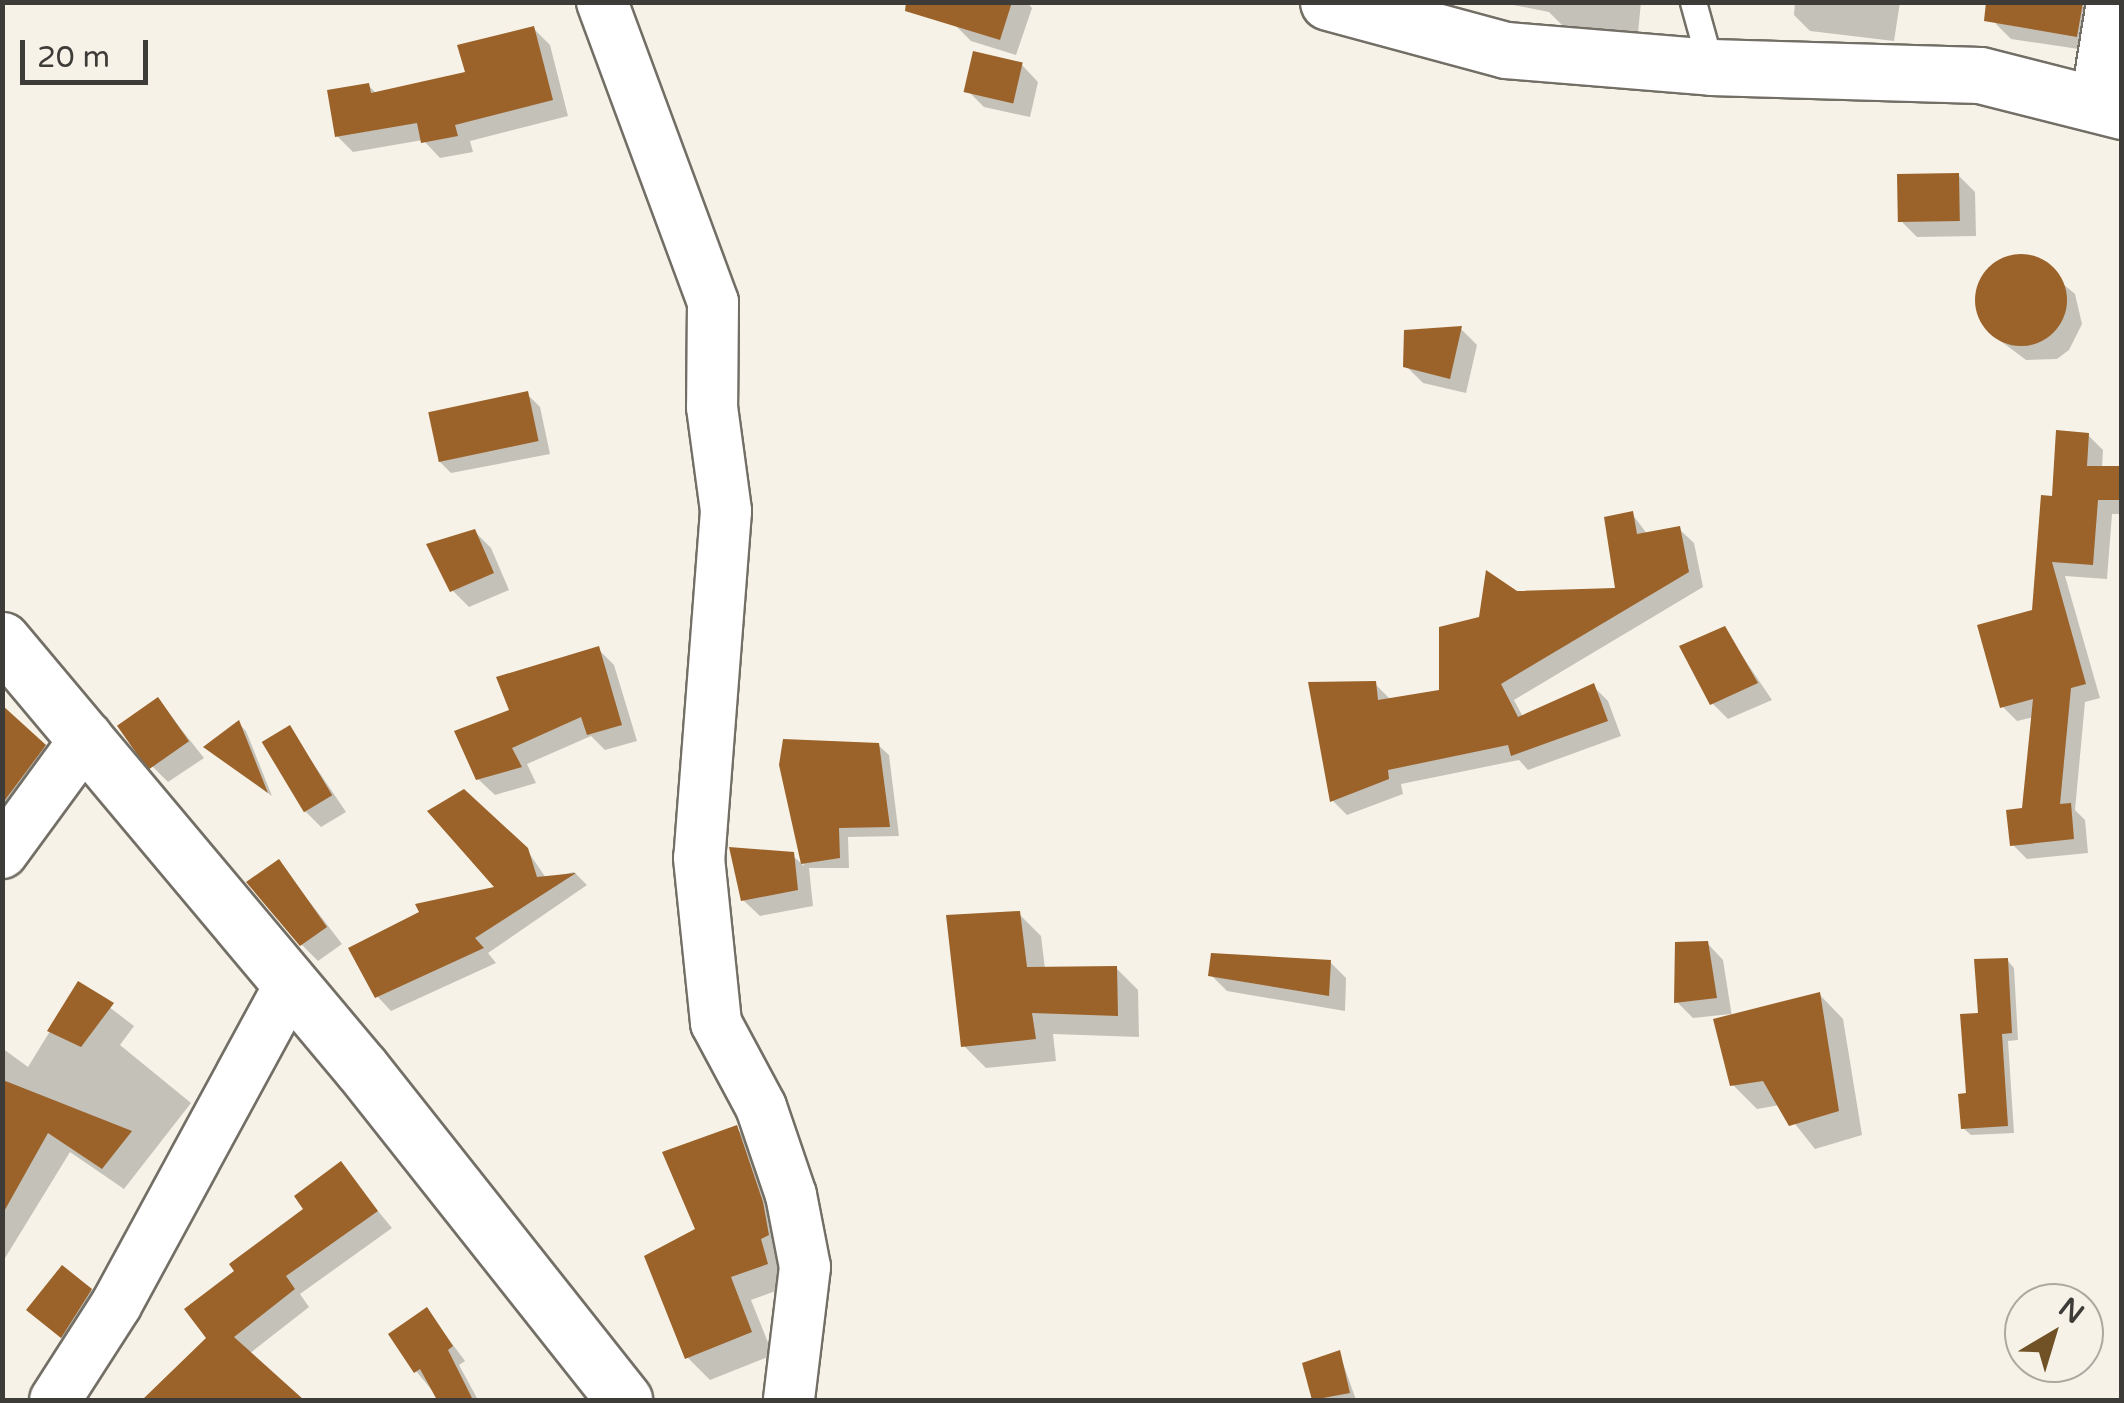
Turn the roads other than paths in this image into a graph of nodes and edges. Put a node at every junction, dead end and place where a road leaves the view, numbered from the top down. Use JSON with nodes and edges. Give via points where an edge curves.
{"nodes":[{"id":1,"x":602,"y":2,"type":"edge"},
{"id":2,"x":1328,"y":2,"type":"edge"},
{"id":3,"x":1693,"y":2,"type":"edge"},
{"id":4,"x":2112,"y":2,"type":"edge"},
{"id":5,"x":1711,"y":66,"type":"junction"},
{"id":6,"x":2109,"y":106,"type":"edge"},
{"id":7,"x":2,"y":640,"type":"edge"},
{"id":8,"x":87,"y":737,"type":"junction"},
{"id":9,"x":2,"y":853,"type":"edge"},
{"id":10,"x":289,"y":986,"type":"junction"},
{"id":11,"x":55,"y":1400,"type":"edge"},
{"id":12,"x":624,"y":1400,"type":"edge"},
{"id":13,"x":789,"y":1400,"type":"edge"}],
"edges":[{"from":1,"to":13,"type":"street","via":[[713,302],[712,407],[726,511],[699,858],[716,1023],[760,1107],[791,1196],[805,1266]]},
{"from":2,"to":5,"type":"main road","via":[[1506,50]]},
{"from":3,"to":5,"type":"lane"},
{"from":4,"to":6,"type":"street"},
{"from":5,"to":6,"type":"main road","via":[[1980,75]]},
{"from":7,"to":8,"type":"main road"},
{"from":8,"to":9,"type":"street"},
{"from":8,"to":10,"type":"main road"},
{"from":10,"to":11,"type":"street","via":[[116,1306]]},
{"from":10,"to":12,"type":"main road"}]}
